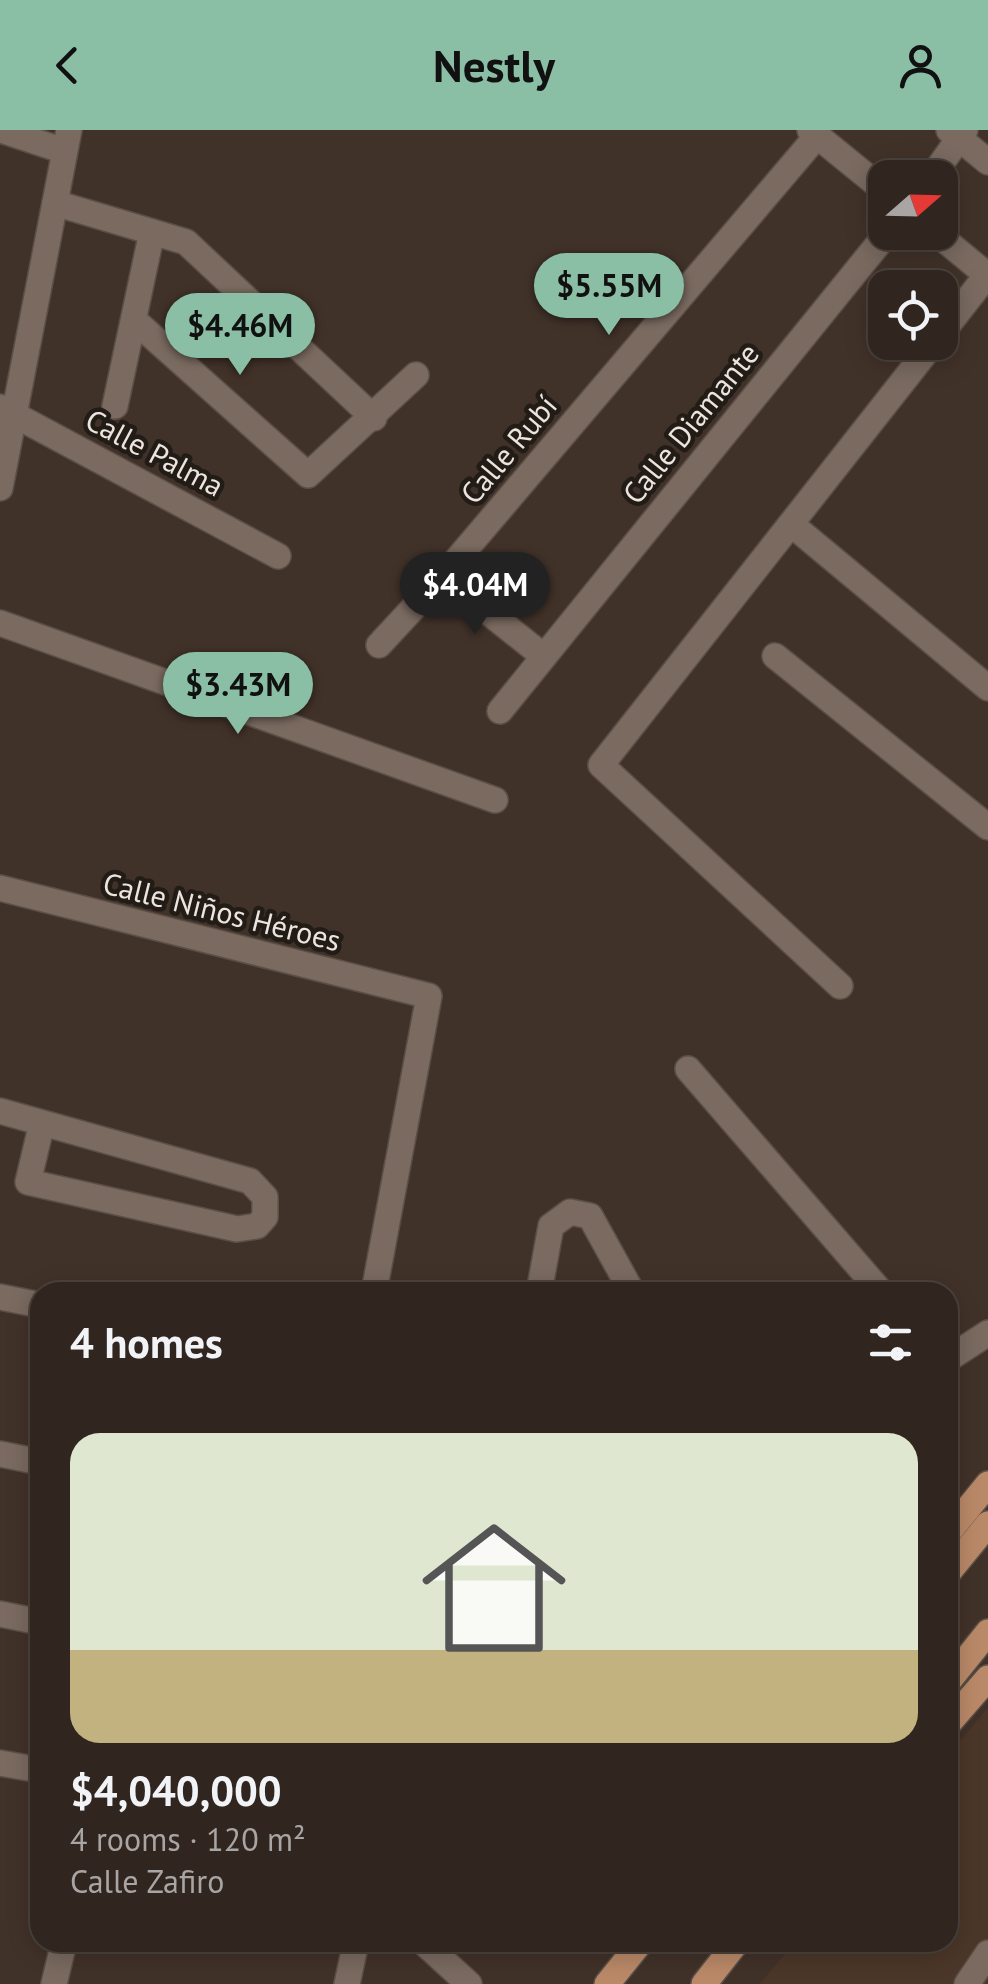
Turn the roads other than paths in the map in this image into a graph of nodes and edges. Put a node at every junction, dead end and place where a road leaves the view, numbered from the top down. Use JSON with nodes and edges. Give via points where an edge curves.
{"nodes":[{"id":1,"x":1,"y":130,"type":"edge"},
{"id":2,"x":813,"y":133,"type":"edge"},
{"id":3,"x":958,"y":133,"type":"edge"},
{"id":4,"x":66,"y":141,"type":"edge"},
{"id":5,"x":941,"y":160,"type":"edge"},
{"id":6,"x":988,"y":162,"type":"edge"},
{"id":7,"x":868,"y":178,"type":"edge"},
{"id":8,"x":55,"y":203,"type":"junction"},
{"id":9,"x":152,"y":232,"type":"junction"},
{"id":10,"x":873,"y":250,"type":"edge"},
{"id":11,"x":957,"y":250,"type":"edge"},
{"id":12,"x":988,"y":275,"type":"edge"},
{"id":13,"x":958,"y":312,"type":"edge"},
{"id":14,"x":134,"y":321,"type":"junction"},
{"id":15,"x":920,"y":360,"type":"edge"},
{"id":16,"x":416,"y":375,"type":"dead end"},
{"id":17,"x":115,"y":406,"type":"dead end"},
{"id":18,"x":7,"y":410,"type":"edge"},
{"id":19,"x":374,"y":418,"type":"junction"},
{"id":20,"x":0,"y":488,"type":"edge"},
{"id":21,"x":791,"y":524,"type":"junction"},
{"id":22,"x":278,"y":556,"type":"dead end"},
{"id":23,"x":443,"y":576,"type":"junction"},
{"id":24,"x":0,"y":623,"type":"edge"},
{"id":25,"x":379,"y":644,"type":"dead end"},
{"id":26,"x":542,"y":655,"type":"junction"},
{"id":27,"x":775,"y":656,"type":"dead end"},
{"id":28,"x":988,"y":688,"type":"edge"},
{"id":29,"x":500,"y":710,"type":"dead end"},
{"id":30,"x":495,"y":800,"type":"dead end"},
{"id":31,"x":988,"y":827,"type":"edge"},
{"id":32,"x":0,"y":888,"type":"edge"},
{"id":33,"x":840,"y":986,"type":"dead end"},
{"id":34,"x":688,"y":1068,"type":"dead end"},
{"id":35,"x":0,"y":1112,"type":"edge"},
{"id":36,"x":42,"y":1123,"type":"junction"},
{"id":37,"x":376,"y":1282,"type":"edge"},
{"id":38,"x":545,"y":1282,"type":"edge"},
{"id":39,"x":626,"y":1282,"type":"edge"},
{"id":40,"x":872,"y":1282,"type":"edge"},
{"id":41,"x":0,"y":1297,"type":"edge"},
{"id":42,"x":30,"y":1303,"type":"edge"},
{"id":43,"x":988,"y":1333,"type":"edge"},
{"id":44,"x":958,"y":1352,"type":"edge"},
{"id":45,"x":0,"y":1454,"type":"edge"},
{"id":46,"x":30,"y":1460,"type":"edge"},
{"id":47,"x":988,"y":1484,"type":"edge"},
{"id":48,"x":958,"y":1521,"type":"edge"},
{"id":49,"x":988,"y":1524,"type":"edge"},
{"id":50,"x":958,"y":1561,"type":"edge"},
{"id":51,"x":0,"y":1614,"type":"edge"},
{"id":52,"x":30,"y":1620,"type":"edge"},
{"id":53,"x":988,"y":1632,"type":"edge"},
{"id":54,"x":958,"y":1670,"type":"edge"},
{"id":55,"x":988,"y":1678,"type":"edge"},
{"id":56,"x":958,"y":1712,"type":"edge"},
{"id":57,"x":0,"y":1763,"type":"edge"},
{"id":58,"x":30,"y":1768,"type":"edge"},
{"id":59,"x":62,"y":1952,"type":"edge"},
{"id":60,"x":354,"y":1952,"type":"edge"},
{"id":61,"x":434,"y":1952,"type":"edge"},
{"id":62,"x":634,"y":1952,"type":"edge"},
{"id":63,"x":730,"y":1952,"type":"edge"},
{"id":64,"x":988,"y":1954,"type":"edge"},
{"id":65,"x":54,"y":1984,"type":"edge"},
{"id":66,"x":347,"y":1984,"type":"edge"},
{"id":67,"x":469,"y":1984,"type":"edge"},
{"id":68,"x":607,"y":1984,"type":"edge"},
{"id":69,"x":704,"y":1984,"type":"edge"},
{"id":70,"x":967,"y":1984,"type":"edge"}],
"edges":[{"from":1,"to":4,"type":"street"},
{"from":2,"to":7,"type":"street"},
{"from":2,"to":23,"type":"street","name":"Calle Rubí"},
{"from":3,"to":5,"type":"street"},
{"from":3,"to":6,"type":"street"},
{"from":4,"to":8,"type":"street"},
{"from":8,"to":9,"type":"street"},
{"from":8,"to":18,"type":"street"},
{"from":9,"to":14,"type":"street"},
{"from":9,"to":19,"type":"street","via":[[186,242]]},
{"from":10,"to":26,"type":"street","name":"Calle Diamante"},
{"from":11,"to":12,"type":"street"},
{"from":12,"to":13,"type":"street"},
{"from":14,"to":17,"type":"street"},
{"from":14,"to":19,"type":"street","via":[[308,475]]},
{"from":15,"to":21,"type":"street"},
{"from":16,"to":19,"type":"street"},
{"from":18,"to":20,"type":"street"},
{"from":18,"to":22,"type":"street","name":"Calle Palma"},
{"from":21,"to":28,"type":"street"},
{"from":21,"to":33,"type":"street","via":[[601,765]]},
{"from":23,"to":25,"type":"street","name":"Calle Rubí"},
{"from":23,"to":26,"type":"street"},
{"from":24,"to":30,"type":"street"},
{"from":26,"to":29,"type":"street","name":"Calle Diamante"},
{"from":27,"to":31,"type":"street"},
{"from":32,"to":37,"type":"street","name":"Calle Niños Héroes","via":[[429,996]]},
{"from":34,"to":40,"type":"street"},
{"from":35,"to":36,"type":"street"},
{"from":36,"to":36,"type":"street","via":[[250,1182],[264,1197],[264,1217],[257,1226],[237,1228],[28,1182]]},
{"from":38,"to":39,"type":"street","via":[[552,1226],[570,1212],[590,1216]]},
{"from":41,"to":42,"type":"street"},
{"from":43,"to":44,"type":"street"},
{"from":45,"to":46,"type":"street"},
{"from":47,"to":48,"type":"main road"},
{"from":49,"to":50,"type":"main road"},
{"from":51,"to":52,"type":"street"},
{"from":53,"to":54,"type":"main road"},
{"from":55,"to":56,"type":"main road"},
{"from":57,"to":58,"type":"street"},
{"from":59,"to":65,"type":"street"},
{"from":60,"to":66,"type":"street"},
{"from":61,"to":67,"type":"street"},
{"from":62,"to":68,"type":"main road"},
{"from":63,"to":69,"type":"main road"},
{"from":64,"to":70,"type":"street"}]}
